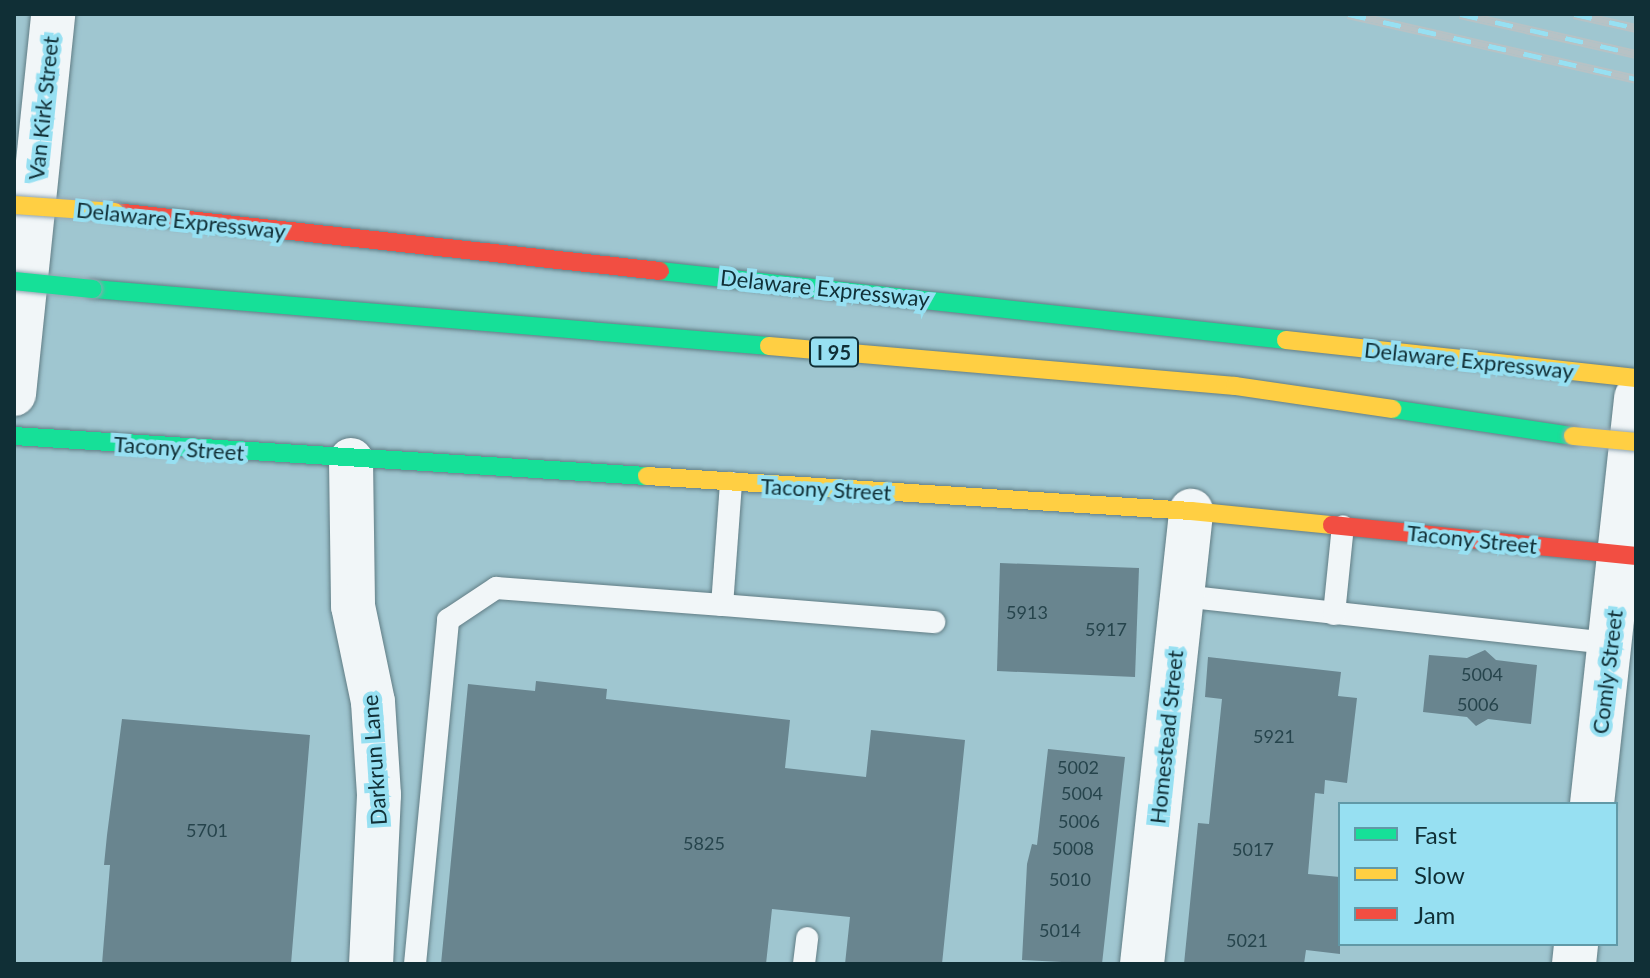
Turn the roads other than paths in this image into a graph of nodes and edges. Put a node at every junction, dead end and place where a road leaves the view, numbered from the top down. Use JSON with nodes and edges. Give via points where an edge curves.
{"nodes":[{"id":1,"x":53,"y":14,"type":"edge"},
{"id":2,"x":14,"y":205,"type":"edge"},
{"id":3,"x":14,"y":281,"type":"edge"},
{"id":4,"x":1636,"y":378,"type":"edge"},
{"id":5,"x":14,"y":394,"type":"edge"},
{"id":6,"x":1636,"y":397,"type":"edge"},
{"id":7,"x":14,"y":436,"type":"edge"},
{"id":8,"x":1636,"y":442,"type":"edge"},
{"id":9,"x":351,"y":460,"type":"junction"},
{"id":10,"x":731,"y":483,"type":"junction"},
{"id":11,"x":1191,"y":511,"type":"junction"},
{"id":12,"x":1343,"y":526,"type":"junction"},
{"id":13,"x":1628,"y":555,"type":"edge"},
{"id":14,"x":1182,"y":596,"type":"junction"},
{"id":15,"x":722,"y":605,"type":"junction"},
{"id":16,"x":1334,"y":614,"type":"junction"},
{"id":17,"x":934,"y":622,"type":"dead end"},
{"id":18,"x":1610,"y":643,"type":"junction"},
{"id":19,"x":1592,"y":802,"type":"edge"},
{"id":20,"x":807,"y":938,"type":"dead end"},
{"id":21,"x":371,"y":964,"type":"edge"},
{"id":22,"x":415,"y":964,"type":"edge"},
{"id":23,"x":804,"y":964,"type":"edge"},
{"id":24,"x":1142,"y":964,"type":"edge"}],
"edges":[{"from":1,"to":5,"type":"street","name":"Van Kirk Street"},
{"from":2,"to":4,"type":"main road","name":"Delaware Expressway","bridge":true},
{"from":3,"to":8,"type":"main road","number":"I 95","bridge":true,"via":[[1235,386]]},
{"from":6,"to":13,"type":"street","name":"Comly Street"},
{"from":7,"to":9,"type":"main road","name":"Tacony Street"},
{"from":9,"to":10,"type":"main road","name":"Tacony Street"},
{"from":9,"to":21,"type":"street","name":"Darkrun Lane","via":[[353,606],[373,702],[379,795]]},
{"from":10,"to":11,"type":"main road","name":"Tacony Street"},
{"from":10,"to":15,"type":"lane"},
{"from":11,"to":12,"type":"main road","name":"Tacony Street"},
{"from":11,"to":14,"type":"street","name":"Homestead Street"},
{"from":12,"to":13,"type":"main road","name":"Tacony Street"},
{"from":12,"to":16,"type":"lane"},
{"from":13,"to":18,"type":"street","name":"Comly Street"},
{"from":14,"to":16,"type":"lane"},
{"from":14,"to":24,"type":"street","name":"Homestead Street"},
{"from":15,"to":17,"type":"lane"},
{"from":15,"to":22,"type":"lane","via":[[496,588],[448,620]]},
{"from":16,"to":18,"type":"lane"},
{"from":18,"to":19,"type":"street","name":"Comly Street"},
{"from":20,"to":23,"type":"lane"}]}
